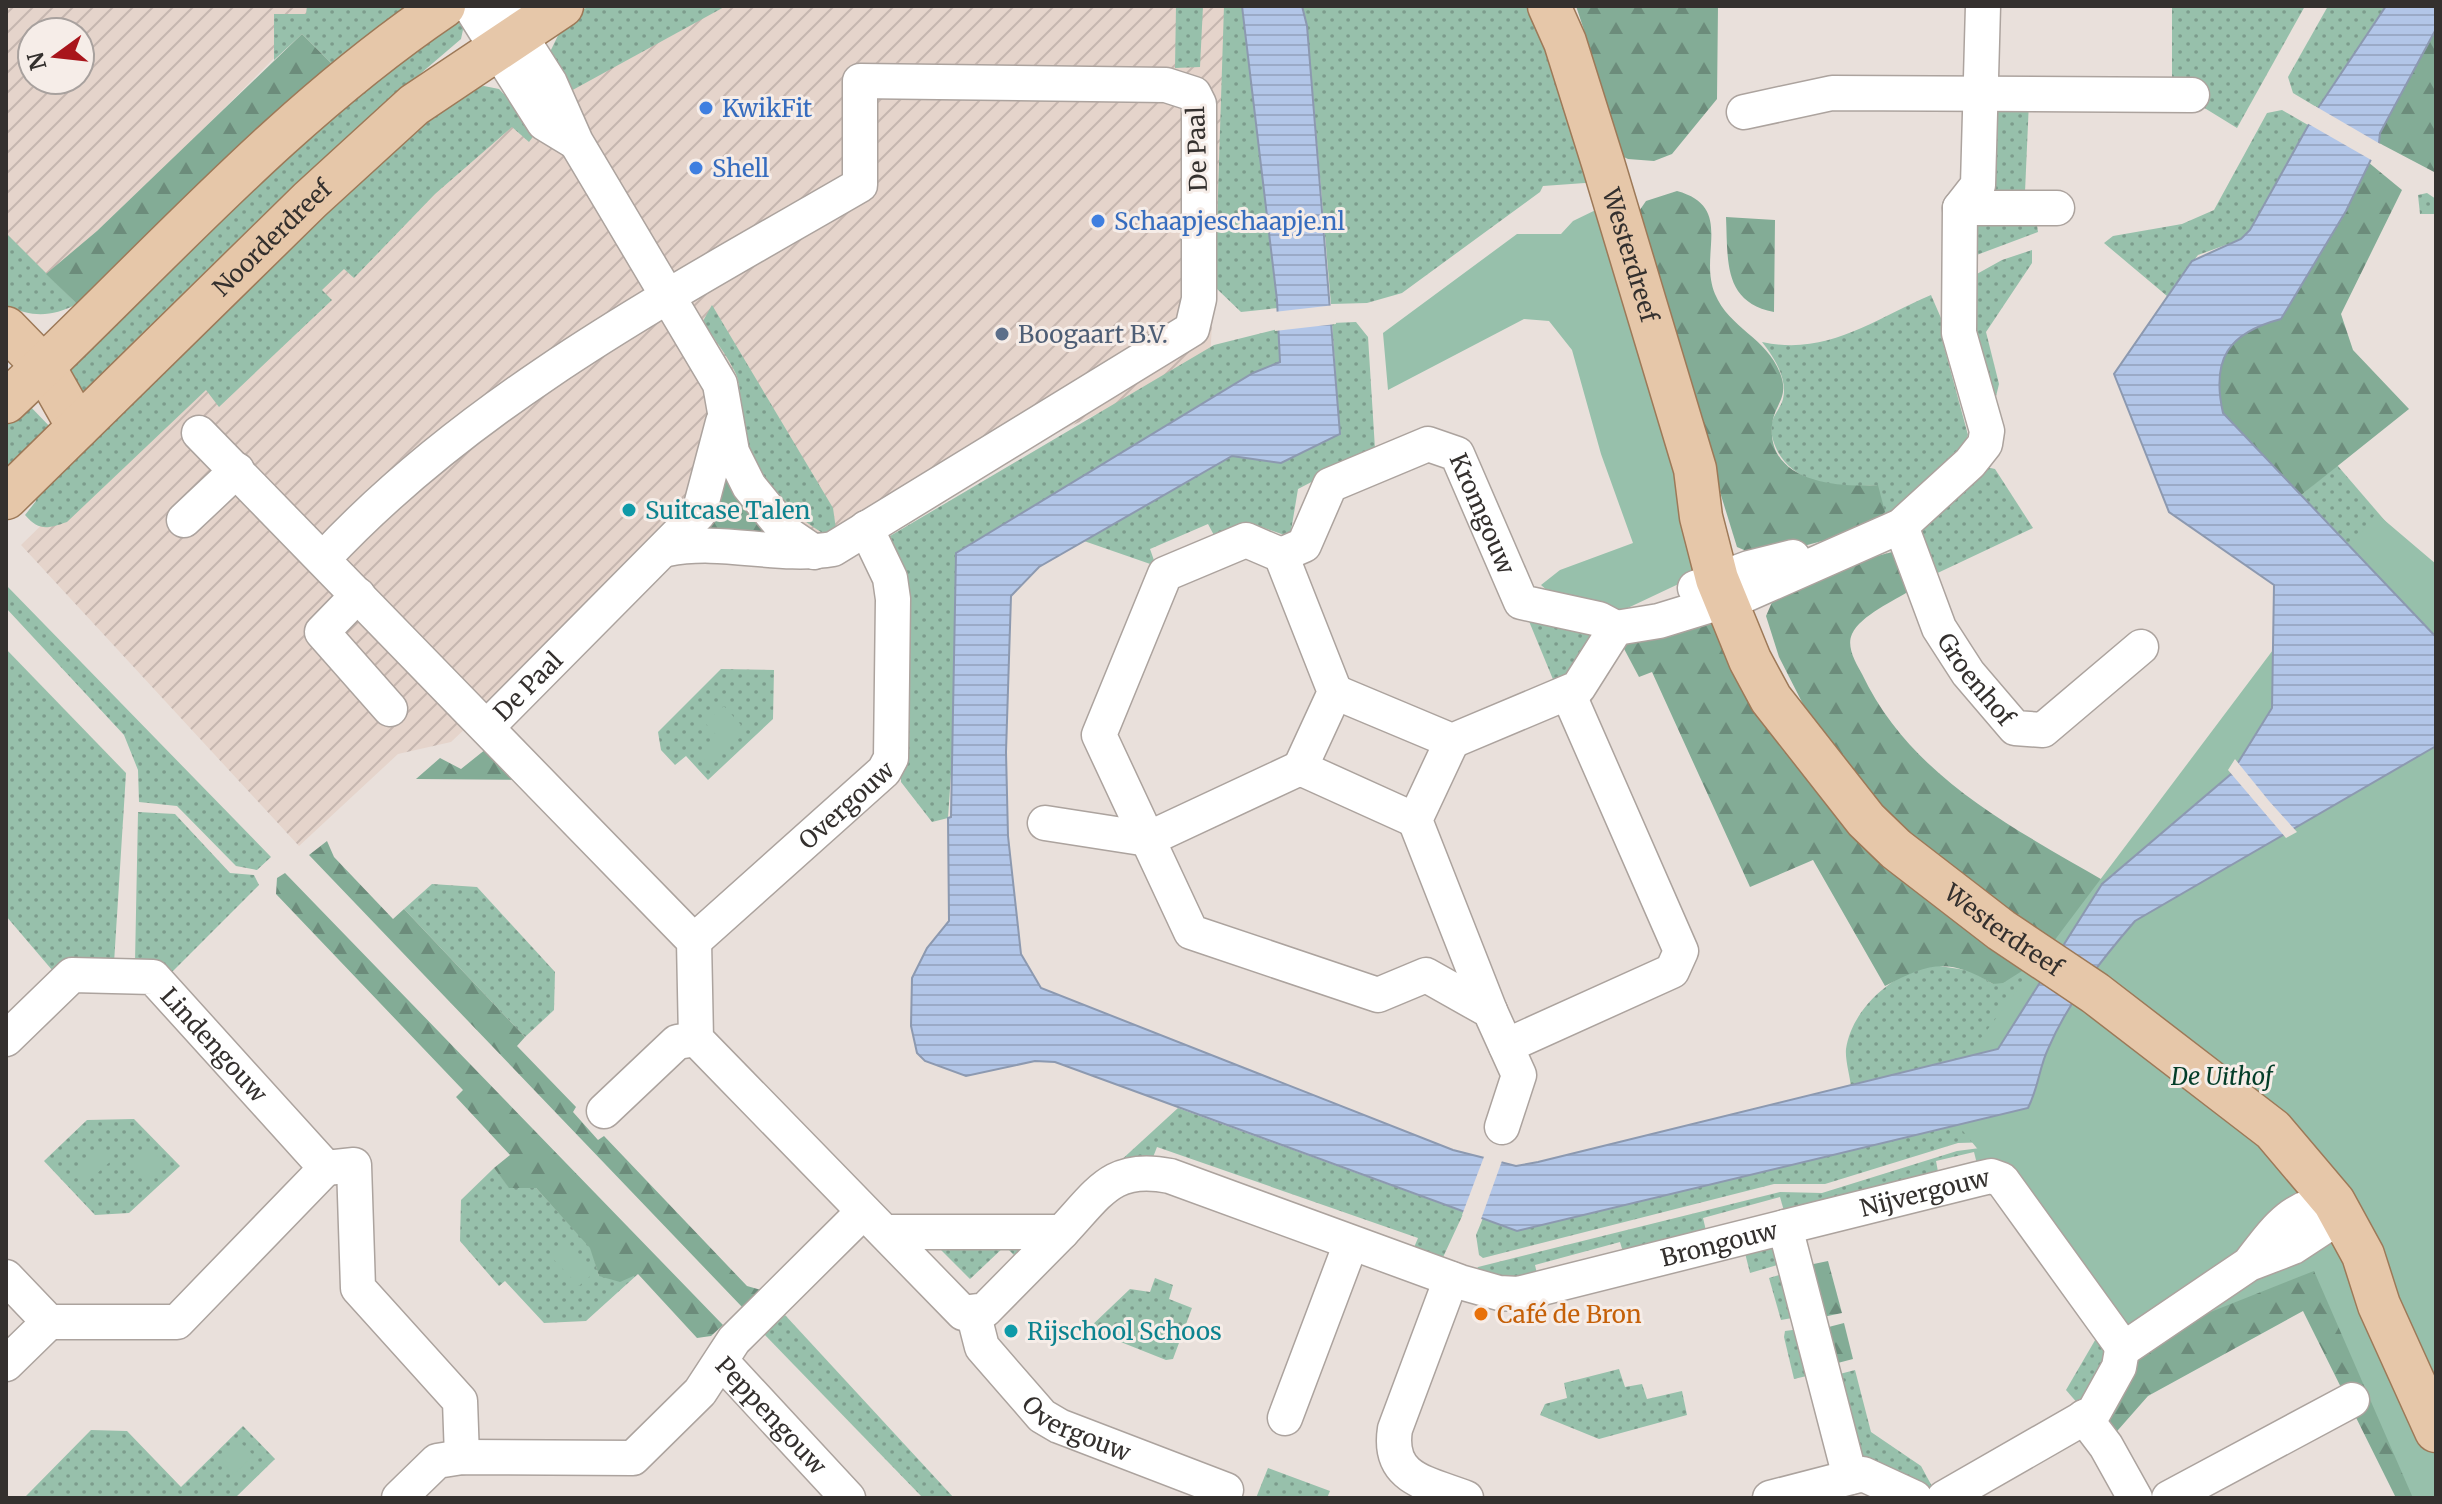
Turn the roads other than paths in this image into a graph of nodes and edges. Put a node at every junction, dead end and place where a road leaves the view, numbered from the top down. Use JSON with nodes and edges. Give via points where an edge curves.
{"nodes":[{"id":1,"x":444,"y":6,"type":"edge"},
{"id":2,"x":470,"y":6,"type":"edge"},
{"id":3,"x":562,"y":6,"type":"edge"},
{"id":4,"x":1983,"y":6,"type":"edge"},
{"id":5,"x":1557,"y":18,"type":"edge"},
{"id":6,"x":506,"y":30,"type":"edge"},
{"id":7,"x":1979,"y":93,"type":"junction"},
{"id":8,"x":2192,"y":95,"type":"dead end"},
{"id":9,"x":1744,"y":112,"type":"dead end"},
{"id":10,"x":1960,"y":208,"type":"junction"},
{"id":11,"x":2057,"y":208,"type":"dead end"},
{"id":12,"x":670,"y":298,"type":"junction"},
{"id":13,"x":6,"y":328,"type":"edge"},
{"id":14,"x":18,"y":386,"type":"edge"},
{"id":15,"x":725,"y":414,"type":"junction"},
{"id":16,"x":78,"y":427,"type":"junction"},
{"id":17,"x":199,"y":433,"type":"dead end"},
{"id":18,"x":237,"y":470,"type":"junction"},
{"id":19,"x":12,"y":491,"type":"edge"},
{"id":20,"x":184,"y":520,"type":"dead end"},
{"id":21,"x":1901,"y":526,"type":"junction"},
{"id":22,"x":866,"y":528,"type":"junction"},
{"id":23,"x":667,"y":549,"type":"junction"},
{"id":24,"x":814,"y":552,"type":"junction"},
{"id":25,"x":1281,"y":555,"type":"junction"},
{"id":26,"x":323,"y":559,"type":"junction"},
{"id":27,"x":1732,"y":586,"type":"junction"},
{"id":28,"x":358,"y":595,"type":"junction"},
{"id":29,"x":1616,"y":628,"type":"junction"},
{"id":30,"x":2141,"y":647,"type":"dead end"},
{"id":31,"x":1335,"y":692,"type":"junction"},
{"id":32,"x":1568,"y":693,"type":"junction"},
{"id":33,"x":390,"y":709,"type":"dead end"},
{"id":34,"x":487,"y":727,"type":"junction"},
{"id":35,"x":1452,"y":741,"type":"junction"},
{"id":36,"x":1300,"y":768,"type":"junction"},
{"id":37,"x":1415,"y":820,"type":"junction"},
{"id":38,"x":1045,"y":823,"type":"dead end"},
{"id":39,"x":1148,"y":839,"type":"junction"},
{"id":40,"x":694,"y":941,"type":"junction"},
{"id":41,"x":1490,"y":1011,"type":"junction"},
{"id":42,"x":6,"y":1039,"type":"edge"},
{"id":43,"x":696,"y":1039,"type":"junction"},
{"id":44,"x":1506,"y":1046,"type":"junction"},
{"id":45,"x":604,"y":1111,"type":"dead end"},
{"id":46,"x":1502,"y":1127,"type":"dead end"},
{"id":47,"x":326,"y":1168,"type":"junction"},
{"id":48,"x":2323,"y":1210,"type":"junction"},
{"id":49,"x":874,"y":1222,"type":"junction"},
{"id":50,"x":1785,"y":1227,"type":"junction"},
{"id":51,"x":1062,"y":1232,"type":"junction"},
{"id":52,"x":1351,"y":1243,"type":"junction"},
{"id":53,"x":6,"y":1277,"type":"edge"},
{"id":54,"x":1451,"y":1279,"type":"junction"},
{"id":55,"x":973,"y":1312,"type":"junction"},
{"id":56,"x":49,"y":1322,"type":"junction"},
{"id":57,"x":2124,"y":1349,"type":"junction"},
{"id":58,"x":721,"y":1361,"type":"junction"},
{"id":59,"x":6,"y":1364,"type":"edge"},
{"id":60,"x":2352,"y":1400,"type":"dead end"},
{"id":61,"x":2084,"y":1417,"type":"junction"},
{"id":62,"x":1285,"y":1418,"type":"dead end"},
{"id":63,"x":2436,"y":1431,"type":"edge"},
{"id":64,"x":462,"y":1457,"type":"junction"},
{"id":65,"x":1850,"y":1477,"type":"junction"},
{"id":66,"x":1226,"y":1490,"type":"dead end"},
{"id":67,"x":399,"y":1498,"type":"edge"},
{"id":68,"x":848,"y":1498,"type":"edge"},
{"id":69,"x":1466,"y":1498,"type":"edge"},
{"id":70,"x":1770,"y":1498,"type":"edge"},
{"id":71,"x":1915,"y":1498,"type":"edge"},
{"id":72,"x":1944,"y":1498,"type":"edge"},
{"id":73,"x":2135,"y":1498,"type":"edge"},
{"id":74,"x":2169,"y":1498,"type":"edge"}],
"edges":[{"from":1,"to":14,"type":"main road","via":[[378,51],[301,119]]},
{"from":2,"to":6,"type":"street","name":"De Paal"},
{"from":3,"to":6,"type":"main road","name":"Noorderdreef"},
{"from":4,"to":7,"type":"street"},
{"from":5,"to":27,"type":"main road","name":"Westerdreef","via":[[1695,469],[1718,511]]},
{"from":6,"to":12,"type":"street","name":"De Paal","via":[[544,123],[576,142]]},
{"from":6,"to":16,"type":"main road","name":"Noorderdreef","via":[[310,200]]},
{"from":7,"to":8,"type":"street"},
{"from":7,"to":9,"type":"street","via":[[1832,93]]},
{"from":7,"to":10,"type":"street","via":[[1978,185]]},
{"from":10,"to":11,"type":"street"},
{"from":10,"to":21,"type":"street","via":[[1959,333],[1987,431],[1985,444]]},
{"from":12,"to":15,"type":"street","name":"De Paal","via":[[720,384]]},
{"from":12,"to":22,"type":"street","name":"De Paal","via":[[860,185],[860,81],[1166,85],[1194,94],[1199,104],[1199,299],[1192,329]]},
{"from":12,"to":26,"type":"street","name":"De Paal","via":[[598,337],[467,428]]},
{"from":13,"to":14,"type":"main road"},
{"from":14,"to":16,"type":"main road"},
{"from":15,"to":23,"type":"street","name":"De Paal","via":[[699,513]]},
{"from":15,"to":24,"type":"street","name":"De Paal","via":[[732,452],[749,486],[789,535]]},
{"from":16,"to":19,"type":"main road","name":"Noorderdreef"},
{"from":17,"to":18,"type":"street","name":"De Paal"},
{"from":18,"to":20,"type":"street"},
{"from":18,"to":26,"type":"street","name":"De Paal"},
{"from":21,"to":27,"type":"street","via":[[1807,570]]},
{"from":21,"to":30,"type":"street","name":"Groenhof","via":[[1939,628],[1968,673],[2015,728],[2043,730]]},
{"from":22,"to":24,"type":"street","name":"De Paal","via":[[833,549]]},
{"from":22,"to":40,"type":"street","name":"Overgouw","via":[[890,578],[893,599],[891,758],[884,771]]},
{"from":23,"to":24,"type":"street","name":"De Paal","via":[[696,543]]},
{"from":23,"to":34,"type":"street","name":"De Paal"},
{"from":25,"to":29,"type":"street","name":"Kromgouw","via":[[1304,545],[1330,485],[1428,444],[1457,454],[1521,602],[1599,619]]},
{"from":25,"to":31,"type":"street"},
{"from":25,"to":39,"type":"street","via":[[1246,540],[1165,574],[1099,735]]},
{"from":26,"to":28,"type":"street","name":"De Paal"},
{"from":27,"to":29,"type":"street"},
{"from":27,"to":48,"type":"main road","name":"Westerdreef","via":[[1784,688],[1794,724],[1831,777],[1896,849],[2273,1130]]},
{"from":28,"to":33,"type":"street","via":[[322,632]]},
{"from":28,"to":34,"type":"street","name":"De Paal"},
{"from":29,"to":32,"type":"street","via":[[1578,688]]},
{"from":31,"to":35,"type":"street"},
{"from":31,"to":36,"type":"street"},
{"from":32,"to":35,"type":"street"},
{"from":32,"to":44,"type":"street","via":[[1681,951],[1672,971]]},
{"from":34,"to":40,"type":"street"},
{"from":35,"to":37,"type":"street"},
{"from":36,"to":37,"type":"street"},
{"from":36,"to":39,"type":"street"},
{"from":37,"to":41,"type":"street"},
{"from":38,"to":39,"type":"street"},
{"from":39,"to":41,"type":"street","via":[[1191,932],[1378,995],[1426,975]]},
{"from":40,"to":43,"type":"street"},
{"from":41,"to":44,"type":"street"},
{"from":42,"to":47,"type":"street","name":"Lindengouw","via":[[72,975],[153,977]]},
{"from":43,"to":45,"type":"street","via":[[677,1042]]},
{"from":43,"to":49,"type":"street"},
{"from":44,"to":46,"type":"street","via":[[1519,1075]]},
{"from":47,"to":56,"type":"street","via":[[177,1322]]},
{"from":47,"to":64,"type":"street","via":[[354,1165],[358,1288],[460,1401]]},
{"from":48,"to":57,"type":"street","via":[[2279,1226],[2249,1264]]},
{"from":48,"to":63,"type":"main road","name":"Westerdreef","via":[[2363,1255],[2379,1305]]},
{"from":49,"to":51,"type":"street"},
{"from":49,"to":55,"type":"street","via":[[963,1313]]},
{"from":49,"to":58,"type":"street","name":"Peppengouw","via":[[743,1331]]},
{"from":50,"to":54,"type":"street","name":"Brongouw","via":[[1518,1294]]},
{"from":50,"to":57,"type":"street","name":"Nijvergouw","via":[[1991,1176],[2002,1180]]},
{"from":50,"to":65,"type":"street","name":"Brongouw"},
{"from":51,"to":52,"type":"street","name":"Brongouw","via":[[1116,1179],[1144,1171]]},
{"from":51,"to":55,"type":"street","via":[[985,1310]]},
{"from":52,"to":54,"type":"street","name":"Brongouw"},
{"from":52,"to":62,"type":"street"},
{"from":53,"to":56,"type":"street"},
{"from":54,"to":69,"type":"street","via":[[1392,1446],[1404,1472]]},
{"from":55,"to":66,"type":"street","name":"Overgouw","via":[[982,1347],[1042,1416]]},
{"from":56,"to":59,"type":"street"},
{"from":57,"to":61,"type":"street","via":[[2104,1395],[2094,1412]]},
{"from":58,"to":64,"type":"street","via":[[700,1392],[633,1458]]},
{"from":58,"to":68,"type":"street","name":"Peppengouw"},
{"from":60,"to":74,"type":"street"},
{"from":61,"to":72,"type":"street"},
{"from":61,"to":73,"type":"street"},
{"from":64,"to":67,"type":"street","via":[[437,1461]]},
{"from":65,"to":70,"type":"street"},
{"from":65,"to":71,"type":"street","via":[[1874,1476]]}]}
